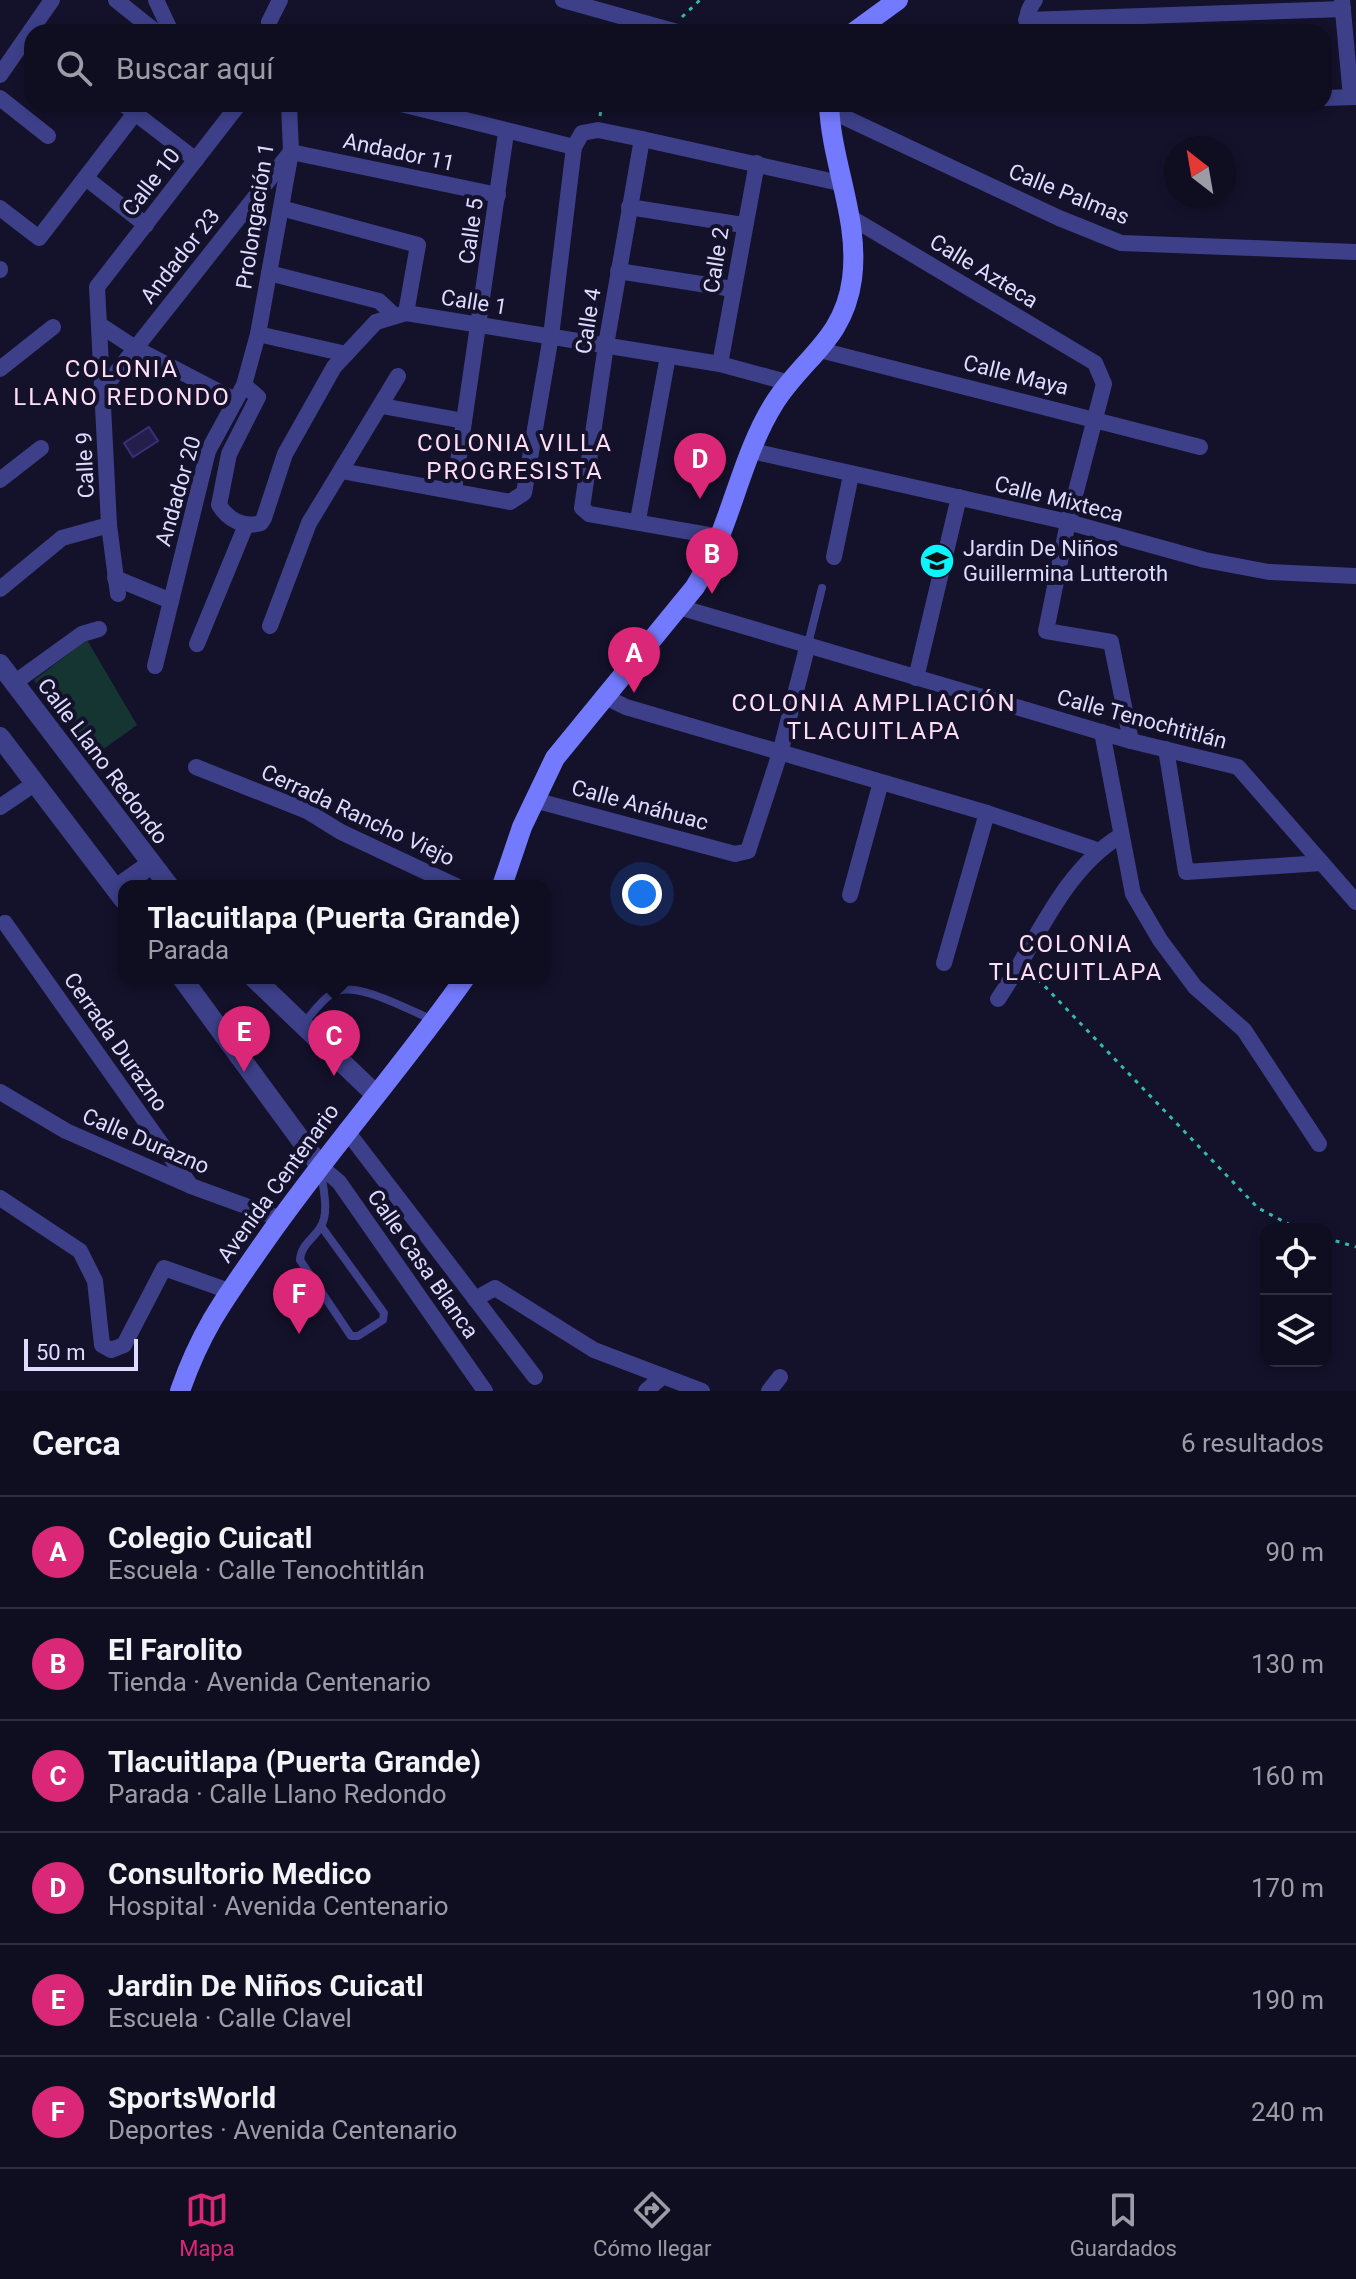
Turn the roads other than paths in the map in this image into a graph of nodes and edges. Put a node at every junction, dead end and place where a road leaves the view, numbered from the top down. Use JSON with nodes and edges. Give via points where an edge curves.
{"nodes":[{"id":1,"x":52,"y":0,"type":"edge"},
{"id":2,"x":116,"y":0,"type":"edge"},
{"id":3,"x":156,"y":0,"type":"edge"},
{"id":4,"x":280,"y":0,"type":"edge"},
{"id":5,"x":563,"y":0,"type":"edge"},
{"id":6,"x":898,"y":0,"type":"edge"},
{"id":7,"x":1035,"y":0,"type":"edge"},
{"id":8,"x":586,"y":3,"type":"edge"},
{"id":9,"x":1343,"y":5,"type":"edge"},
{"id":10,"x":269,"y":22,"type":"dead end"},
{"id":11,"x":36,"y":24,"type":"edge"},
{"id":12,"x":146,"y":24,"type":"edge"},
{"id":13,"x":167,"y":24,"type":"edge"},
{"id":14,"x":650,"y":24,"type":"edge"},
{"id":15,"x":865,"y":24,"type":"edge"},
{"id":16,"x":1029,"y":24,"type":"edge"},
{"id":17,"x":1059,"y":24,"type":"edge"},
{"id":18,"x":24,"y":42,"type":"edge"},
{"id":19,"x":0,"y":75,"type":"edge"},
{"id":20,"x":1354,"y":97,"type":"edge"},
{"id":21,"x":0,"y":98,"type":"edge"},
{"id":22,"x":1332,"y":98,"type":"edge"},
{"id":23,"x":130,"y":112,"type":"edge"},
{"id":24,"x":139,"y":112,"type":"edge"},
{"id":25,"x":233,"y":112,"type":"edge"},
{"id":26,"x":289,"y":112,"type":"edge"},
{"id":27,"x":430,"y":112,"type":"edge"},
{"id":28,"x":830,"y":112,"type":"edge"},
{"id":29,"x":839,"y":112,"type":"edge"},
{"id":30,"x":506,"y":133,"type":"junction"},
{"id":31,"x":48,"y":136,"type":"dead end"},
{"id":32,"x":642,"y":139,"type":"junction"},
{"id":33,"x":574,"y":147,"type":"junction"},
{"id":34,"x":291,"y":152,"type":"junction"},
{"id":35,"x":196,"y":160,"type":"junction"},
{"id":36,"x":757,"y":163,"type":"junction"},
{"id":37,"x":87,"y":179,"type":"junction"},
{"id":38,"x":844,"y":184,"type":"junction"},
{"id":39,"x":498,"y":195,"type":"junction"},
{"id":40,"x":629,"y":207,"type":"junction"},
{"id":41,"x":281,"y":208,"type":"junction"},
{"id":42,"x":1,"y":209,"type":"edge"},
{"id":43,"x":850,"y":217,"type":"junction"},
{"id":44,"x":146,"y":225,"type":"junction"},
{"id":45,"x":743,"y":225,"type":"junction"},
{"id":46,"x":1356,"y":252,"type":"edge"},
{"id":47,"x":618,"y":271,"type":"junction"},
{"id":48,"x":269,"y":273,"type":"junction"},
{"id":49,"x":97,"y":287,"type":"joint"},
{"id":50,"x":733,"y":289,"type":"junction"},
{"id":51,"x":400,"y":314,"type":"junction"},
{"id":52,"x":100,"y":325,"type":"junction"},
{"id":53,"x":479,"y":325,"type":"junction"},
{"id":54,"x":53,"y":327,"type":"dead end"},
{"id":55,"x":258,"y":334,"type":"junction"},
{"id":56,"x":551,"y":336,"type":"junction"},
{"id":57,"x":606,"y":345,"type":"junction"},
{"id":58,"x":135,"y":348,"type":"junction"},
{"id":59,"x":820,"y":350,"type":"junction"},
{"id":60,"x":346,"y":354,"type":"junction"},
{"id":61,"x":668,"y":356,"type":"junction"},
{"id":62,"x":720,"y":364,"type":"junction"},
{"id":63,"x":0,"y":369,"type":"edge"},
{"id":64,"x":398,"y":376,"type":"dead end"},
{"id":65,"x":790,"y":383,"type":"junction"},
{"id":66,"x":244,"y":385,"type":"junction"},
{"id":67,"x":104,"y":388,"type":"junction"},
{"id":68,"x":235,"y":400,"type":"junction"},
{"id":69,"x":382,"y":406,"type":"junction"},
{"id":70,"x":1097,"y":418,"type":"junction"},
{"id":71,"x":464,"y":421,"type":"junction"},
{"id":72,"x":1200,"y":447,"type":"dead end"},
{"id":73,"x":41,"y":448,"type":"dead end"},
{"id":74,"x":752,"y":451,"type":"junction"},
{"id":75,"x":341,"y":471,"type":"junction"},
{"id":76,"x":851,"y":475,"type":"junction"},
{"id":77,"x":0,"y":480,"type":"edge"},
{"id":78,"x":454,"y":490,"type":"junction"},
{"id":79,"x":959,"y":497,"type":"junction"},
{"id":80,"x":638,"y":520,"type":"junction"},
{"id":81,"x":1068,"y":522,"type":"junction"},
{"id":82,"x":109,"y":525,"type":"junction"},
{"id":83,"x":246,"y":525,"type":"junction"},
{"id":84,"x":720,"y":537,"type":"junction"},
{"id":85,"x":834,"y":557,"type":"dead end"},
{"id":86,"x":1356,"y":576,"type":"edge"},
{"id":87,"x":822,"y":588,"type":"dead end"},
{"id":88,"x":0,"y":589,"type":"edge"},
{"id":89,"x":171,"y":601,"type":"junction"},
{"id":90,"x":679,"y":607,"type":"junction"},
{"id":91,"x":270,"y":626,"type":"dead end"},
{"id":92,"x":99,"y":629,"type":"dead end"},
{"id":93,"x":197,"y":644,"type":"dead end"},
{"id":94,"x":808,"y":644,"type":"junction"},
{"id":95,"x":0,"y":664,"type":"edge"},
{"id":96,"x":155,"y":666,"type":"dead end"},
{"id":97,"x":916,"y":678,"type":"junction"},
{"id":98,"x":14,"y":683,"type":"junction"},
{"id":99,"x":603,"y":696,"type":"junction"},
{"id":100,"x":1102,"y":732,"type":"junction"},
{"id":101,"x":0,"y":737,"type":"edge"},
{"id":102,"x":1131,"y":741,"type":"junction"},
{"id":103,"x":1166,"y":749,"type":"junction"},
{"id":104,"x":780,"y":753,"type":"junction"},
{"id":105,"x":196,"y":767,"type":"dead end"},
{"id":106,"x":881,"y":782,"type":"junction"},
{"id":107,"x":34,"y":784,"type":"junction"},
{"id":108,"x":534,"y":800,"type":"junction"},
{"id":109,"x":0,"y":807,"type":"edge"},
{"id":110,"x":987,"y":813,"type":"junction"},
{"id":111,"x":1120,"y":836,"type":"junction"},
{"id":112,"x":1097,"y":850,"type":"junction"},
{"id":113,"x":1322,"y":863,"type":"junction"},
{"id":114,"x":150,"y":865,"type":"junction"},
{"id":115,"x":135,"y":880,"type":"edge"},
{"id":116,"x":164,"y":880,"type":"edge"},
{"id":117,"x":443,"y":880,"type":"edge"},
{"id":118,"x":504,"y":880,"type":"edge"},
{"id":119,"x":118,"y":892,"type":"edge"},
{"id":120,"x":850,"y":895,"type":"dead end"},
{"id":121,"x":1356,"y":902,"type":"edge"},
{"id":122,"x":5,"y":923,"type":"dead end"},
{"id":123,"x":944,"y":963,"type":"dead end"},
{"id":124,"x":186,"y":984,"type":"edge"},
{"id":125,"x":260,"y":984,"type":"edge"},
{"id":126,"x":460,"y":984,"type":"edge"},
{"id":127,"x":998,"y":999,"type":"dead end"},
{"id":128,"x":433,"y":1020,"type":"junction"},
{"id":129,"x":302,"y":1025,"type":"junction"},
{"id":130,"x":0,"y":1092,"type":"edge"},
{"id":131,"x":374,"y":1093,"type":"junction"},
{"id":132,"x":346,"y":1130,"type":"junction"},
{"id":133,"x":1319,"y":1144,"type":"dead end"},
{"id":134,"x":320,"y":1166,"type":"junction"},
{"id":135,"x":191,"y":1186,"type":"junction"},
{"id":136,"x":0,"y":1198,"type":"edge"},
{"id":137,"x":281,"y":1219,"type":"junction"},
{"id":138,"x":321,"y":1226,"type":"junction"},
{"id":139,"x":229,"y":1291,"type":"junction"},
{"id":140,"x":475,"y":1299,"type":"junction"},
{"id":141,"x":663,"y":1376,"type":"junction"},
{"id":142,"x":535,"y":1377,"type":"dead end"},
{"id":143,"x":180,"y":1391,"type":"edge"},
{"id":144,"x":485,"y":1391,"type":"edge"},
{"id":145,"x":646,"y":1391,"type":"edge"},
{"id":146,"x":702,"y":1391,"type":"edge"}],
"edges":[{"from":1,"to":11,"type":"street"},
{"from":2,"to":12,"type":"street"},
{"from":3,"to":13,"type":"street"},
{"from":4,"to":10,"type":"street"},
{"from":5,"to":8,"type":"street"},
{"from":6,"to":15,"type":"main road"},
{"from":7,"to":16,"type":"street","via":[[1028,10]]},
{"from":8,"to":14,"type":"street"},
{"from":9,"to":17,"type":"street"},
{"from":9,"to":20,"type":"street"},
{"from":18,"to":19,"type":"street"},
{"from":20,"to":22,"type":"street"},
{"from":21,"to":31,"type":"street"},
{"from":23,"to":37,"type":"street"},
{"from":24,"to":35,"type":"street"},
{"from":25,"to":35,"type":"street","name":"Calle 10"},
{"from":26,"to":34,"type":"street","name":"Prolongación 1"},
{"from":27,"to":30,"type":"street"},
{"from":28,"to":38,"type":"main road"},
{"from":29,"to":46,"type":"street","name":"Calle Palmas","via":[[1121,243]]},
{"from":30,"to":33,"type":"street"},
{"from":30,"to":39,"type":"street","name":"Calle 5"},
{"from":32,"to":33,"type":"street","via":[[598,130],[584,132]]},
{"from":32,"to":36,"type":"street"},
{"from":32,"to":40,"type":"street","name":"Calle 4"},
{"from":33,"to":56,"type":"street","name":"Calle 4"},
{"from":34,"to":39,"type":"street","name":"Andador 11"},
{"from":34,"to":41,"type":"street","name":"Prolongación 1"},
{"from":34,"to":58,"type":"street","name":"Andador 23"},
{"from":35,"to":44,"type":"street","name":"Calle 10"},
{"from":36,"to":38,"type":"street"},
{"from":36,"to":45,"type":"street","name":"Calle 2"},
{"from":37,"to":42,"type":"street","via":[[39,238]]},
{"from":37,"to":44,"type":"street"},
{"from":38,"to":43,"type":"main road"},
{"from":39,"to":53,"type":"street","name":"Calle 5"},
{"from":40,"to":45,"type":"street"},
{"from":40,"to":47,"type":"street","name":"Calle 4"},
{"from":41,"to":48,"type":"street","name":"Prolongación 1"},
{"from":41,"to":51,"type":"street","via":[[418,245]]},
{"from":43,"to":59,"type":"main road","via":[[852,282],[840,321]]},
{"from":43,"to":70,"type":"street","name":"Calle Azteca","via":[[1095,363],[1104,384]]},
{"from":44,"to":49,"type":"street","name":"Calle 10"},
{"from":45,"to":50,"type":"street","name":"Calle 2"},
{"from":47,"to":50,"type":"street"},
{"from":47,"to":57,"type":"street","name":"Calle 4"},
{"from":48,"to":51,"type":"street","via":[[379,301]]},
{"from":48,"to":55,"type":"street","name":"Prolongación 1"},
{"from":49,"to":52,"type":"street","name":"Calle 9"},
{"from":50,"to":62,"type":"street","name":"Calle 2"},
{"from":51,"to":53,"type":"street","name":"Calle 1"},
{"from":51,"to":60,"type":"street","via":[[376,322]]},
{"from":52,"to":58,"type":"street"},
{"from":52,"to":67,"type":"street","name":"Calle 9"},
{"from":53,"to":56,"type":"street","name":"Calle 1"},
{"from":53,"to":71,"type":"street","name":"Calle 5"},
{"from":54,"to":63,"type":"street"},
{"from":55,"to":60,"type":"street"},
{"from":55,"to":66,"type":"street","name":"Andador 20"},
{"from":56,"to":57,"type":"street","name":"Calle 1"},
{"from":56,"to":78,"type":"street","name":"Calle 4","via":[[524,493],[510,502]]},
{"from":57,"to":61,"type":"street","name":"Calle 1"},
{"from":57,"to":80,"type":"street","name":"Calle 4","via":[[582,508]]},
{"from":58,"to":67,"type":"street","name":"Andador 23"},
{"from":58,"to":68,"type":"street"},
{"from":59,"to":65,"type":"main road"},
{"from":59,"to":70,"type":"street","name":"Calle Maya"},
{"from":60,"to":83,"type":"street","via":[[285,454],[264,518]]},
{"from":61,"to":62,"type":"street","name":"Calle 1"},
{"from":61,"to":80,"type":"street"},
{"from":62,"to":65,"type":"street","name":"Calle 1"},
{"from":64,"to":69,"type":"street"},
{"from":65,"to":74,"type":"main road"},
{"from":66,"to":68,"type":"street","name":"Andador 20"},
{"from":66,"to":83,"type":"street","via":[[258,397],[229,454],[219,505]]},
{"from":67,"to":82,"type":"street","name":"Calle 9"},
{"from":68,"to":89,"type":"street","name":"Andador 20","via":[[208,451]]},
{"from":69,"to":71,"type":"street"},
{"from":69,"to":75,"type":"street"},
{"from":70,"to":72,"type":"street","name":"Calle Maya"},
{"from":70,"to":81,"type":"street"},
{"from":71,"to":78,"type":"street","name":"Calle 5"},
{"from":73,"to":77,"type":"street"},
{"from":74,"to":76,"type":"street","name":"Calle Mixteca"},
{"from":74,"to":84,"type":"main road"},
{"from":75,"to":78,"type":"street"},
{"from":75,"to":91,"type":"street","via":[[309,523]]},
{"from":76,"to":79,"type":"street","name":"Calle Mixteca"},
{"from":76,"to":85,"type":"street"},
{"from":79,"to":81,"type":"street","name":"Calle Mixteca"},
{"from":79,"to":97,"type":"street"},
{"from":80,"to":84,"type":"street"},
{"from":81,"to":86,"type":"street","name":"Calle Mixteca","via":[[1205,560],[1269,572]]},
{"from":81,"to":102,"type":"street","via":[[1046,631],[1111,642]]},
{"from":82,"to":88,"type":"street","via":[[62,538]]},
{"from":82,"to":89,"type":"street","name":"Calle 9","via":[[117,586]]},
{"from":83,"to":93,"type":"street"},
{"from":84,"to":90,"type":"main road","via":[[710,564]]},
{"from":87,"to":94,"type":"lane"},
{"from":89,"to":96,"type":"street","name":"Andador 20"},
{"from":90,"to":94,"type":"street","name":"Calle Tenochtitlán"},
{"from":90,"to":99,"type":"main road"},
{"from":92,"to":98,"type":"street","via":[[82,634]]},
{"from":94,"to":97,"type":"street","name":"Calle Tenochtitlán"},
{"from":94,"to":104,"type":"street"},
{"from":95,"to":98,"type":"street","name":"Calle Llano Redondo"},
{"from":97,"to":100,"type":"street","name":"Calle Tenochtitlán"},
{"from":98,"to":114,"type":"street","name":"Calle Llano Redondo"},
{"from":99,"to":104,"type":"street"},
{"from":99,"to":108,"type":"main road","via":[[562,748]]},
{"from":100,"to":102,"type":"street","name":"Calle Tenochtitlán"},
{"from":100,"to":111,"type":"street"},
{"from":101,"to":107,"type":"street"},
{"from":102,"to":103,"type":"street","name":"Calle Tenochtitlán"},
{"from":103,"to":113,"type":"street","name":"Calle Tenochtitlán","via":[[1238,767]]},
{"from":103,"to":113,"type":"street","via":[[1186,872]]},
{"from":104,"to":106,"type":"street"},
{"from":104,"to":108,"type":"street","name":"Calle Anáhuac","via":[[751,845],[735,854]]},
{"from":105,"to":117,"type":"street","name":"Cerrada Rancho Viejo","via":[[307,811]]},
{"from":106,"to":110,"type":"street"},
{"from":106,"to":120,"type":"street"},
{"from":107,"to":109,"type":"street"},
{"from":107,"to":119,"type":"street"},
{"from":108,"to":118,"type":"main road"},
{"from":110,"to":112,"type":"street"},
{"from":110,"to":123,"type":"street"},
{"from":111,"to":112,"type":"street"},
{"from":111,"to":133,"type":"street","via":[[1133,894],[1160,940],[1195,987],[1244,1030]]},
{"from":112,"to":127,"type":"street","via":[[1062,893]]},
{"from":113,"to":121,"type":"street","name":"Calle Tenochtitlán"},
{"from":114,"to":115,"type":"street"},
{"from":114,"to":116,"type":"street","name":"Calle Llano Redondo"},
{"from":122,"to":135,"type":"street","name":"Cerrada Durazno"},
{"from":124,"to":134,"type":"street"},
{"from":125,"to":129,"type":"street"},
{"from":126,"to":128,"type":"main road","name":"Avenida Centenario"},
{"from":128,"to":129,"type":"lane","via":[[345,989],[333,992]]},
{"from":128,"to":131,"type":"main road","name":"Avenida Centenario"},
{"from":129,"to":131,"type":"street"},
{"from":130,"to":135,"type":"street","name":"Calle Durazno","via":[[66,1131]]},
{"from":131,"to":132,"type":"main road","name":"Avenida Centenario"},
{"from":132,"to":134,"type":"main road","name":"Avenida Centenario"},
{"from":132,"to":140,"type":"street"},
{"from":134,"to":137,"type":"main road","name":"Avenida Centenario"},
{"from":134,"to":138,"type":"lane","via":[[325,1207]]},
{"from":134,"to":144,"type":"street","name":"Calle Casa Blanca","via":[[339,1182]]},
{"from":135,"to":137,"type":"street","name":"Calle Durazno"},
{"from":136,"to":139,"type":"street","via":[[80,1251],[95,1281],[102,1345],[111,1350],[124,1345],[164,1268]]},
{"from":137,"to":139,"type":"main road","name":"Avenida Centenario"},
{"from":138,"to":138,"type":"lane","via":[[301,1250],[300,1260],[351,1336],[358,1336],[383,1320],[384,1313]]},
{"from":139,"to":143,"type":"main road","name":"Avenida Centenario","via":[[196,1345]]},
{"from":140,"to":141,"type":"street","via":[[495,1288],[594,1350]]},
{"from":140,"to":142,"type":"street"},
{"from":141,"to":145,"type":"street"},
{"from":141,"to":146,"type":"street"}]}
